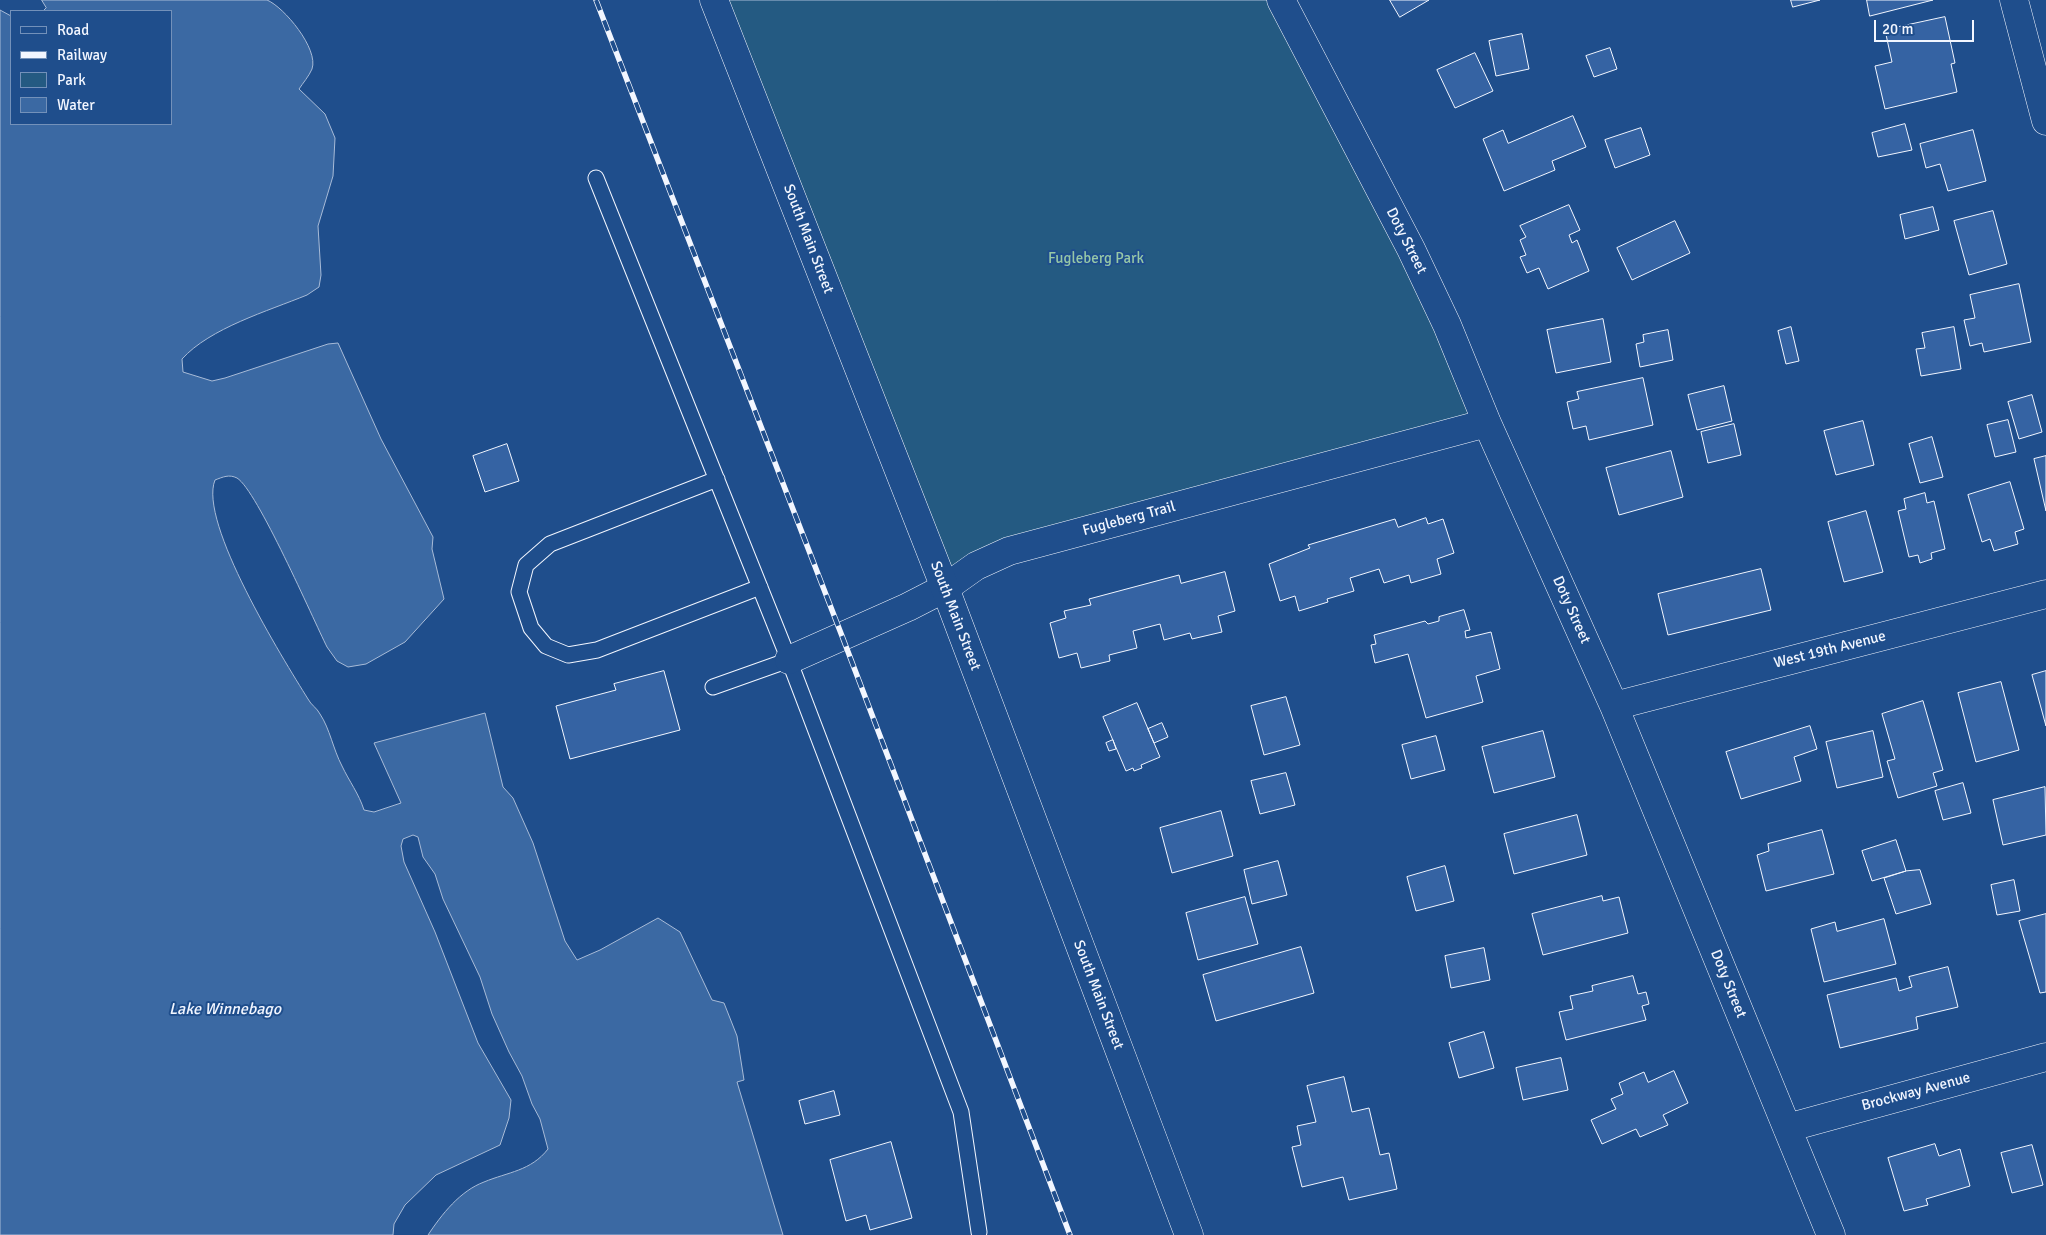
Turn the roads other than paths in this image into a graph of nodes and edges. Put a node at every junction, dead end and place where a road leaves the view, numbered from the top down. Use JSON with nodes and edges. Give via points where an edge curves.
{"nodes":[{"id":1,"x":714,"y":0,"type":"edge"},
{"id":2,"x":1280,"y":0,"type":"edge"},
{"id":3,"x":2014,"y":0,"type":"edge"},
{"id":4,"x":2046,"y":120,"type":"edge"},
{"id":5,"x":596,"y":178,"type":"dead end"},
{"id":6,"x":1486,"y":423,"type":"junction"},
{"id":7,"x":717,"y":479,"type":"junction"},
{"id":8,"x":760,"y":587,"type":"junction"},
{"id":9,"x":945,"y":588,"type":"junction"},
{"id":10,"x":2046,"y":594,"type":"edge"},
{"id":11,"x":789,"y":660,"type":"junction"},
{"id":12,"x":713,"y":687,"type":"dead end"},
{"id":13,"x":1614,"y":706,"type":"junction"},
{"id":14,"x":2046,"y":1057,"type":"edge"},
{"id":15,"x":1787,"y":1128,"type":"junction"},
{"id":16,"x":979,"y":1232,"type":"dead end"},
{"id":17,"x":1189,"y":1235,"type":"edge"},
{"id":18,"x":1831,"y":1235,"type":"edge"}],
"edges":[{"from":1,"to":9,"type":"street","name":"South Main Street"},
{"from":2,"to":6,"type":"street","name":"Doty Street","via":[[1411,249]]},
{"from":3,"to":4,"type":"street"},
{"from":5,"to":7,"type":"lane"},
{"from":6,"to":9,"type":"street","name":"Fugleberg Trail","via":[[1008,551],[976,566]]},
{"from":6,"to":13,"type":"street","name":"Doty Street"},
{"from":7,"to":8,"type":"lane"},
{"from":7,"to":8,"type":"lane","via":[[550,544],[526,565],[519,592],[531,628],[546,646],[568,655],[590,651]]},
{"from":8,"to":11,"type":"lane"},
{"from":9,"to":11,"type":"street","name":"Fugleberg Trail"},
{"from":9,"to":17,"type":"street","name":"South Main Street"},
{"from":10,"to":13,"type":"street","name":"West 19th Avenue"},
{"from":11,"to":12,"type":"lane"},
{"from":11,"to":16,"type":"lane","via":[[961,1112]]},
{"from":13,"to":15,"type":"street","name":"Doty Street"},
{"from":14,"to":15,"type":"street","name":"Brockway Avenue"},
{"from":15,"to":18,"type":"street","name":"Doty Street"}]}
